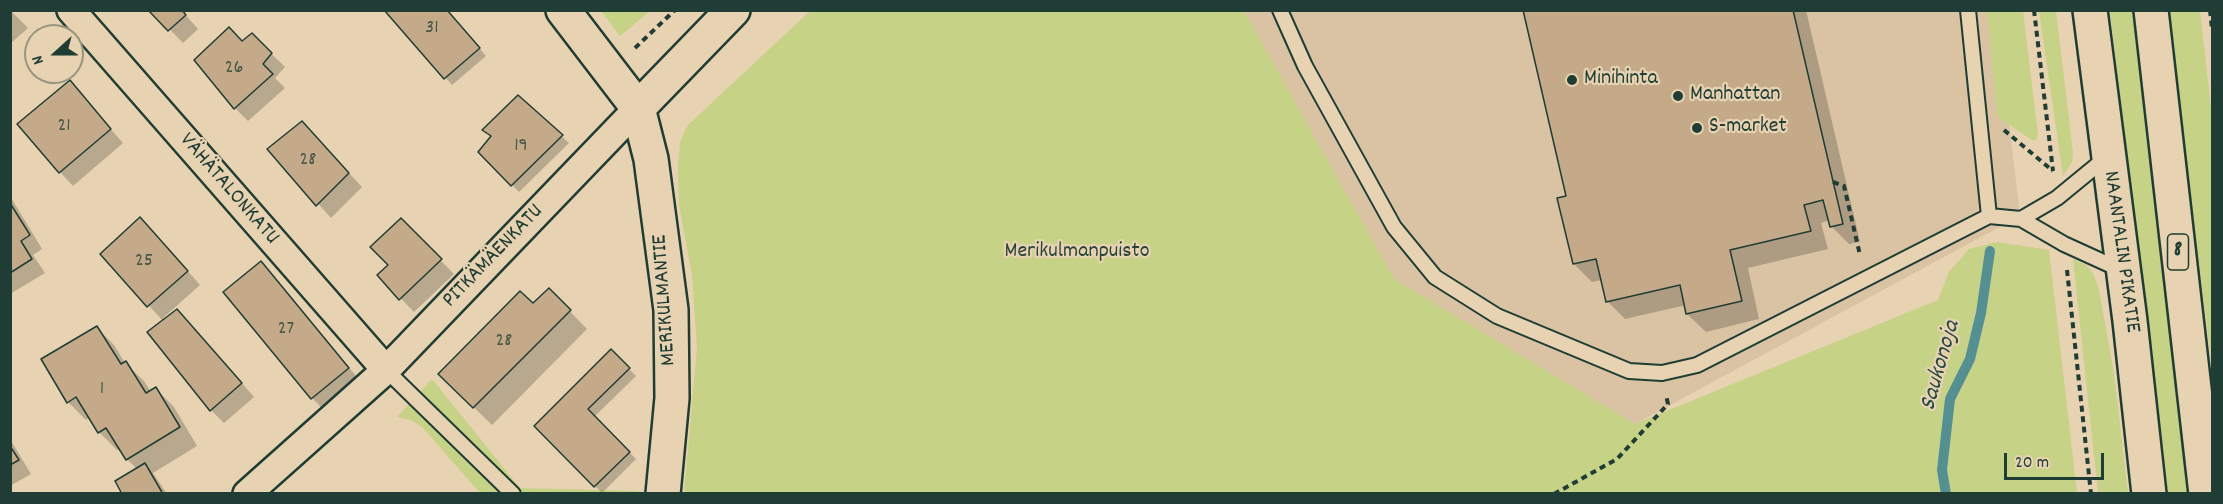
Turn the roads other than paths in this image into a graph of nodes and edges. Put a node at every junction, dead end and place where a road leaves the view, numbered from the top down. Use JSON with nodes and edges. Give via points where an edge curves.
{"nodes":[{"id":1,"x":70,"y":10,"type":"edge"},
{"id":2,"x":563,"y":10,"type":"edge"},
{"id":3,"x":734,"y":10,"type":"edge"},
{"id":4,"x":1280,"y":10,"type":"edge"},
{"id":5,"x":1968,"y":10,"type":"edge"},
{"id":6,"x":2090,"y":10,"type":"edge"},
{"id":7,"x":2151,"y":10,"type":"edge"},
{"id":8,"x":638,"y":108,"type":"junction"},
{"id":9,"x":2107,"y":156,"type":"junction"},
{"id":10,"x":1989,"y":216,"type":"junction"},
{"id":11,"x":2021,"y":219,"type":"junction"},
{"id":12,"x":2123,"y":271,"type":"junction"},
{"id":13,"x":386,"y":370,"type":"junction"},
{"id":14,"x":247,"y":494,"type":"edge"},
{"id":15,"x":513,"y":494,"type":"edge"},
{"id":16,"x":663,"y":494,"type":"edge"},
{"id":17,"x":2149,"y":494,"type":"edge"},
{"id":18,"x":2206,"y":494,"type":"edge"}],
"edges":[{"from":1,"to":13,"type":"street","name":"VÄHÄTALONKATU"},
{"from":2,"to":8,"type":"main road"},
{"from":3,"to":8,"type":"main road","name":"PITKÄMÄENKATU"},
{"from":4,"to":10,"type":"lane","via":[[1305,66],[1394,227],[1435,277],[1497,316],[1629,371],[1662,373],[1697,365]]},
{"from":5,"to":10,"type":"lane"},
{"from":6,"to":9,"type":"main road","name":"NAANTALIN PIKATIE"},
{"from":7,"to":18,"type":"main road","number":"8"},
{"from":8,"to":13,"type":"street","name":"PITKÄMÄENKATU"},
{"from":8,"to":16,"type":"main road","name":"MERIKULMANTIE","via":[[651,159],[671,310],[672,398]]},
{"from":9,"to":11,"type":"lane","via":[[2057,198]]},
{"from":9,"to":12,"type":"main road","name":"NAANTALIN PIKATIE"},
{"from":10,"to":11,"type":"lane"},
{"from":11,"to":12,"type":"lane"},
{"from":12,"to":17,"type":"main road","name":"NAANTALIN PIKATIE"},
{"from":13,"to":14,"type":"street","name":"PITKÄMÄENKATU"},
{"from":13,"to":15,"type":"lane"}]}
